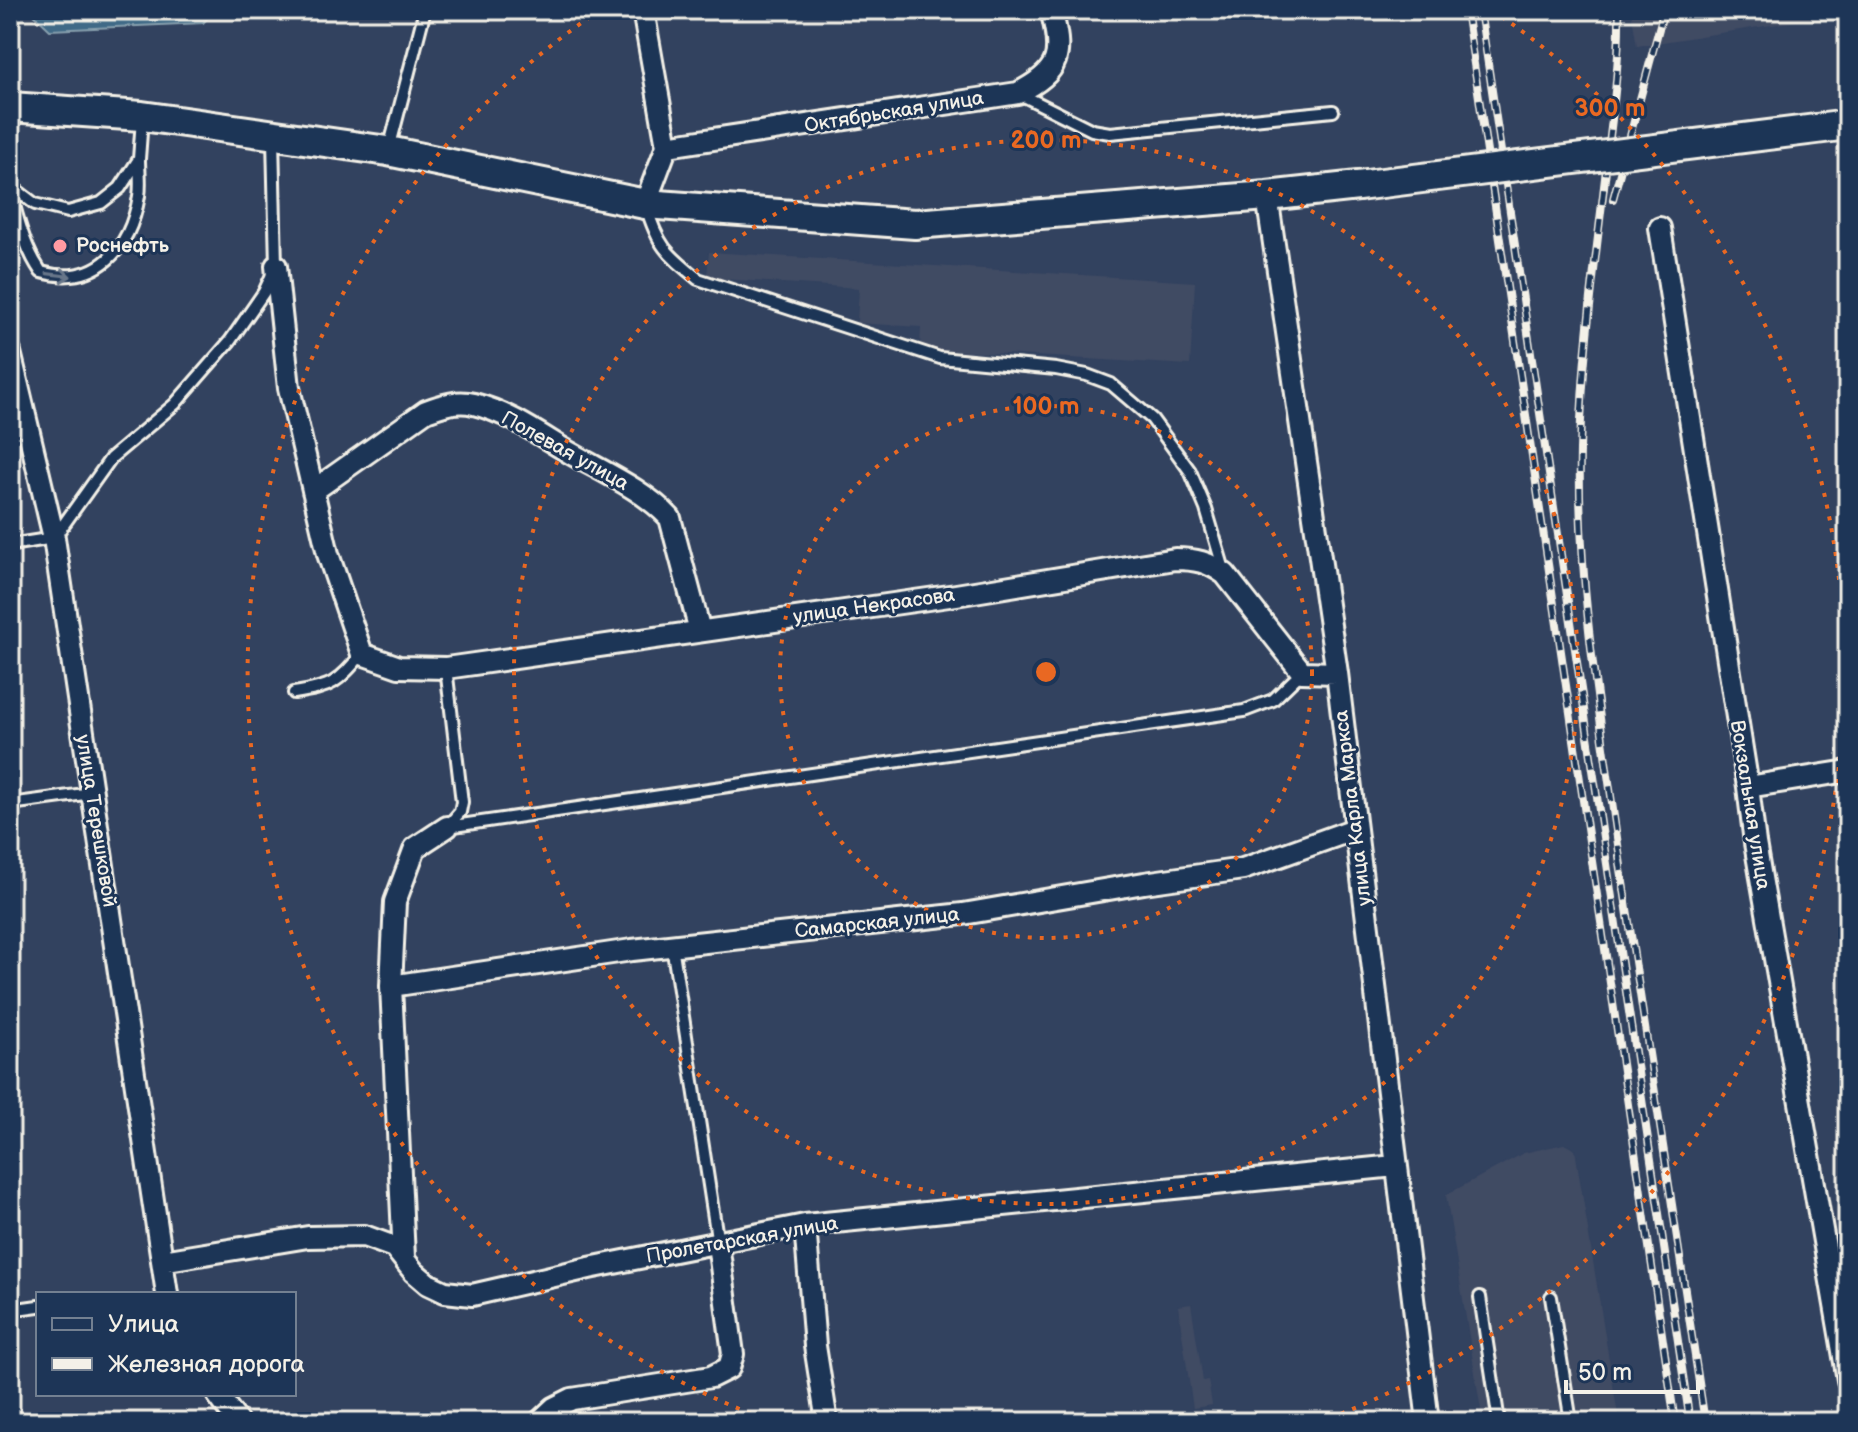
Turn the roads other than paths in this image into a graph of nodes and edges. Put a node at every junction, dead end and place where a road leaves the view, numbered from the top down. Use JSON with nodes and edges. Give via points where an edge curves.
{"nodes":[{"id":1,"x":425,"y":10,"type":"edge"},
{"id":2,"x":643,"y":10,"type":"edge"},
{"id":3,"x":1051,"y":10,"type":"edge"},
{"id":4,"x":1018,"y":93,"type":"junction"},
{"id":5,"x":10,"y":107,"type":"edge"},
{"id":6,"x":1333,"y":111,"type":"dead end"},
{"id":7,"x":142,"y":116,"type":"junction"},
{"id":8,"x":1848,"y":125,"type":"edge"},
{"id":9,"x":273,"y":135,"type":"junction"},
{"id":10,"x":667,"y":146,"type":"junction"},
{"id":11,"x":388,"y":151,"type":"junction"},
{"id":12,"x":139,"y":159,"type":"junction"},
{"id":13,"x":10,"y":188,"type":"edge"},
{"id":14,"x":1267,"y":196,"type":"junction"},
{"id":15,"x":645,"y":204,"type":"junction"},
{"id":16,"x":1660,"y":228,"type":"dead end"},
{"id":17,"x":276,"y":266,"type":"junction"},
{"id":18,"x":10,"y":352,"type":"edge"},
{"id":19,"x":313,"y":491,"type":"junction"},
{"id":20,"x":54,"y":538,"type":"junction"},
{"id":21,"x":10,"y":545,"type":"edge"},
{"id":22,"x":1225,"y":574,"type":"junction"},
{"id":23,"x":700,"y":631,"type":"junction"},
{"id":24,"x":362,"y":654,"type":"junction"},
{"id":25,"x":446,"y":668,"type":"junction"},
{"id":26,"x":1302,"y":672,"type":"junction"},
{"id":27,"x":1337,"y":673,"type":"junction"},
{"id":28,"x":294,"y":693,"type":"dead end"},
{"id":29,"x":1848,"y":771,"type":"edge"},
{"id":30,"x":1748,"y":787,"type":"junction"},
{"id":31,"x":92,"y":793,"type":"junction"},
{"id":32,"x":10,"y":804,"type":"edge"},
{"id":33,"x":447,"y":827,"type":"junction"},
{"id":34,"x":1355,"y":829,"type":"junction"},
{"id":35,"x":672,"y":945,"type":"junction"},
{"id":36,"x":391,"y":986,"type":"junction"},
{"id":37,"x":1395,"y":1166,"type":"junction"},
{"id":38,"x":805,"y":1225,"type":"junction"},
{"id":39,"x":718,"y":1244,"type":"junction"},
{"id":40,"x":404,"y":1257,"type":"junction"},
{"id":41,"x":162,"y":1261,"type":"junction"},
{"id":42,"x":167,"y":1292,"type":"edge"},
{"id":43,"x":1480,"y":1297,"type":"dead end"},
{"id":44,"x":1551,"y":1297,"type":"dead end"},
{"id":45,"x":36,"y":1306,"type":"edge"},
{"id":46,"x":10,"y":1310,"type":"edge"},
{"id":47,"x":1848,"y":1380,"type":"edge"},
{"id":48,"x":218,"y":1396,"type":"edge"},
{"id":49,"x":238,"y":1422,"type":"edge"},
{"id":50,"x":539,"y":1422,"type":"edge"},
{"id":51,"x":827,"y":1422,"type":"edge"},
{"id":52,"x":1428,"y":1422,"type":"edge"},
{"id":53,"x":1499,"y":1422,"type":"edge"},
{"id":54,"x":1571,"y":1422,"type":"edge"}],
"edges":[{"from":1,"to":11,"type":"lane"},
{"from":2,"to":10,"type":"street"},
{"from":3,"to":4,"type":"street","name":"Октябрьская улица","via":[[1059,43],[1055,66],[1040,82]]},
{"from":4,"to":6,"type":"lane","via":[[1092,130],[1110,133]]},
{"from":4,"to":10,"type":"street","name":"Октябрьская улица"},
{"from":5,"to":7,"type":"street"},
{"from":7,"to":9,"type":"street"},
{"from":7,"to":12,"type":"lane"},
{"from":8,"to":14,"type":"street","bridge":true},
{"from":9,"to":11,"type":"street"},
{"from":9,"to":17,"type":"lane"},
{"from":10,"to":15,"type":"street"},
{"from":11,"to":15,"type":"street"},
{"from":12,"to":13,"type":"lane","via":[[120,188],[101,203],[68,212],[35,204]]},
{"from":13,"to":12,"type":"lane","one_way":true,"via":[[20,230],[41,272],[76,277],[101,265],[129,233],[139,194]]},
{"from":14,"to":15,"type":"street","via":[[915,224]]},
{"from":14,"to":27,"type":"street","name":"улица Карла Маркса"},
{"from":15,"to":22,"type":"lane","via":[[655,237],[698,279],[940,358],[1056,369],[1111,384],[1152,419],[1190,471]]},
{"from":16,"to":30,"type":"street","name":"Вокзальная улица"},
{"from":17,"to":19,"type":"street","via":[[289,388]]},
{"from":17,"to":20,"type":"lane","via":[[230,341],[175,404],[111,458]]},
{"from":18,"to":20,"type":"street","name":"улица Терешковой"},
{"from":19,"to":23,"type":"street","name":"Полевая улица","via":[[426,411],[447,403],[472,404],[511,417],[645,497],[670,518]]},
{"from":19,"to":24,"type":"street"},
{"from":20,"to":21,"type":"lane"},
{"from":20,"to":31,"type":"street","name":"улица Терешковой"},
{"from":22,"to":23,"type":"street","name":"улица Некрасова","via":[[1208,562],[1175,559]]},
{"from":22,"to":26,"type":"street"},
{"from":23,"to":25,"type":"street","name":"улица Некрасова"},
{"from":24,"to":25,"type":"street","name":"улица Некрасова","via":[[399,667]]},
{"from":24,"to":28,"type":"lane","via":[[339,680],[323,689]]},
{"from":25,"to":33,"type":"lane","via":[[462,802]]},
{"from":26,"to":27,"type":"street"},
{"from":26,"to":33,"type":"lane","via":[[1273,700],[1244,711]]},
{"from":27,"to":34,"type":"street","name":"улица Карла Маркса"},
{"from":29,"to":30,"type":"street"},
{"from":30,"to":47,"type":"street","name":"Вокзальная улица"},
{"from":31,"to":32,"type":"lane"},
{"from":31,"to":41,"type":"street","name":"улица Терешковой"},
{"from":33,"to":36,"type":"street","via":[[415,848],[395,902]]},
{"from":34,"to":35,"type":"street","name":"Самарская улица","via":[[1243,869],[963,914]]},
{"from":34,"to":37,"type":"street","name":"улица Карла Маркса"},
{"from":35,"to":36,"type":"street","name":"Самарская улица"},
{"from":35,"to":39,"type":"lane"},
{"from":36,"to":40,"type":"street"},
{"from":37,"to":38,"type":"street","name":"Пролетарская улица"},
{"from":37,"to":52,"type":"street","name":"улица Карла Маркса"},
{"from":38,"to":39,"type":"street","name":"Пролетарская улица"},
{"from":38,"to":51,"type":"street"},
{"from":39,"to":40,"type":"street","name":"Пролетарская улица","via":[[472,1295],[428,1284]]},
{"from":39,"to":50,"type":"street","via":[[733,1354],[729,1368],[711,1377],[572,1399]]},
{"from":40,"to":41,"type":"street","name":"Пролетарская улица","via":[[382,1241],[340,1235]]},
{"from":41,"to":42,"type":"street","name":"улица Терешковой"},
{"from":43,"to":53,"type":"lane"},
{"from":44,"to":54,"type":"lane"},
{"from":45,"to":46,"type":"lane"},
{"from":48,"to":49,"type":"street"}]}
